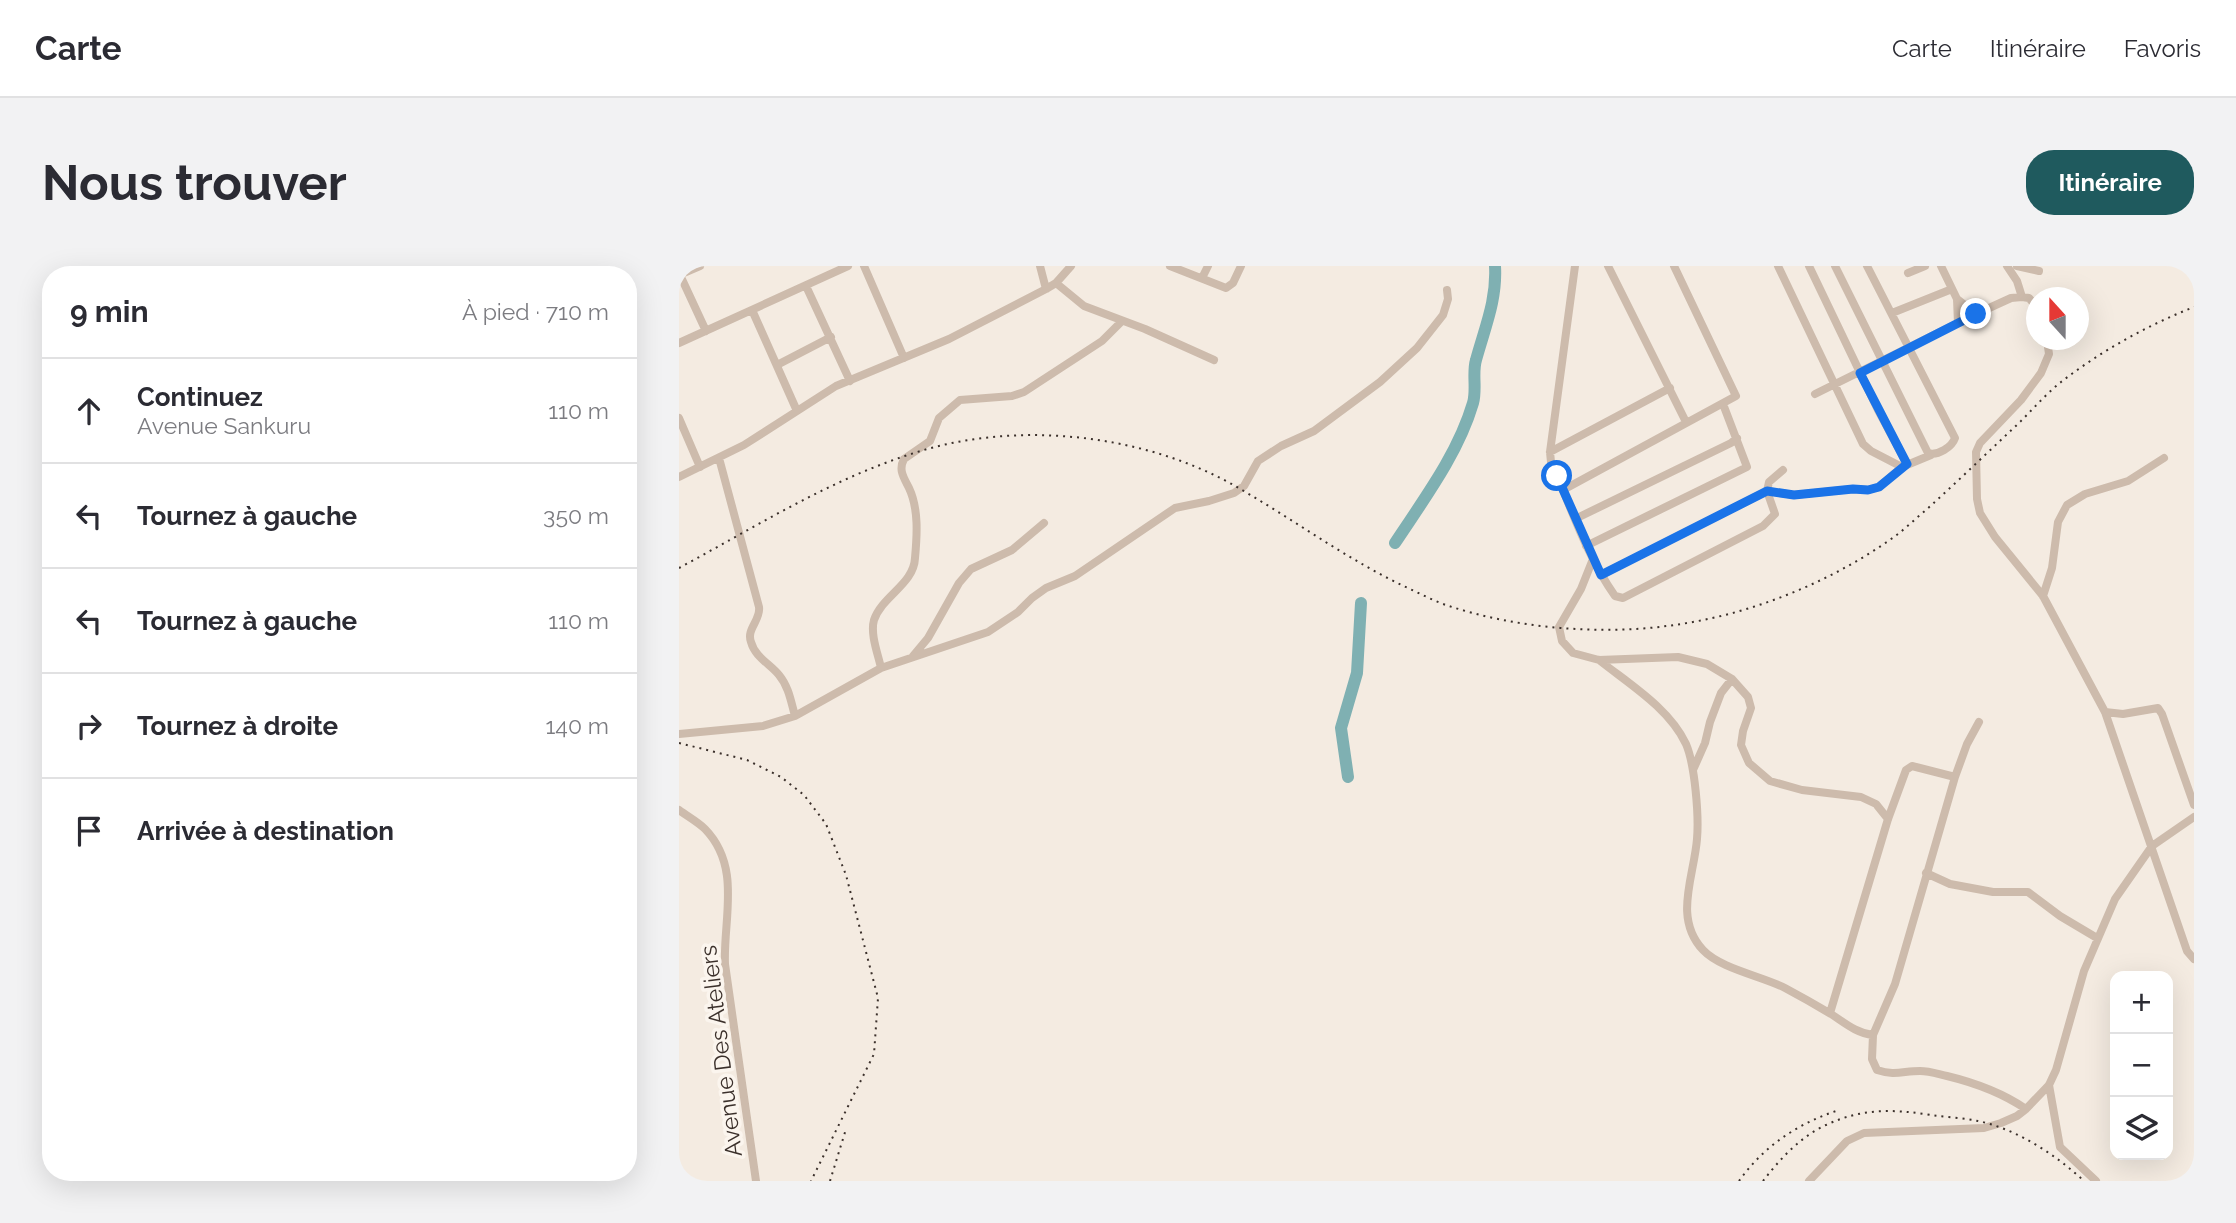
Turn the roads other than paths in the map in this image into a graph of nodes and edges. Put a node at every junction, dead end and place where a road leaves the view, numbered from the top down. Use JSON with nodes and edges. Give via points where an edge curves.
{"nodes":[{"id":1,"x":700,"y":266,"type":"edge"},
{"id":2,"x":848,"y":266,"type":"edge"},
{"id":3,"x":864,"y":266,"type":"edge"},
{"id":4,"x":1040,"y":266,"type":"edge"},
{"id":5,"x":1071,"y":266,"type":"edge"},
{"id":6,"x":1170,"y":266,"type":"edge"},
{"id":7,"x":1208,"y":266,"type":"edge"},
{"id":8,"x":1241,"y":266,"type":"edge"},
{"id":9,"x":1575,"y":266,"type":"edge"},
{"id":10,"x":1608,"y":266,"type":"edge"},
{"id":11,"x":1674,"y":266,"type":"edge"},
{"id":12,"x":1778,"y":266,"type":"edge"},
{"id":13,"x":1809,"y":266,"type":"edge"},
{"id":14,"x":1835,"y":266,"type":"edge"},
{"id":15,"x":1867,"y":266,"type":"edge"},
{"id":16,"x":1925,"y":266,"type":"edge"},
{"id":17,"x":1941,"y":266,"type":"edge"},
{"id":18,"x":2007,"y":266,"type":"edge"},
{"id":19,"x":2017,"y":266,"type":"edge"},
{"id":20,"x":2039,"y":271,"type":"dead end"},
{"id":21,"x":1908,"y":273,"type":"dead end"},
{"id":22,"x":679,"y":275,"type":"edge"},
{"id":23,"x":1202,"y":278,"type":"junction"},
{"id":24,"x":1056,"y":283,"type":"junction"},
{"id":25,"x":806,"y":286,"type":"junction"},
{"id":26,"x":1046,"y":289,"type":"junction"},
{"id":27,"x":1952,"y":289,"type":"junction"},
{"id":28,"x":1447,"y":290,"type":"dead end"},
{"id":29,"x":2022,"y":297,"type":"junction"},
{"id":30,"x":2026,"y":298,"type":"edge"},
{"id":31,"x":1957,"y":299,"type":"junction"},
{"id":32,"x":752,"y":310,"type":"junction"},
{"id":33,"x":1892,"y":313,"type":"junction"},
{"id":34,"x":1976,"y":314,"type":"junction"},
{"id":35,"x":1122,"y":321,"type":"junction"},
{"id":36,"x":1958,"y":323,"type":"junction"},
{"id":37,"x":706,"y":331,"type":"junction"},
{"id":38,"x":831,"y":337,"type":"junction"},
{"id":39,"x":679,"y":343,"type":"edge"},
{"id":40,"x":1908,"y":348,"type":"junction"},
{"id":41,"x":2048,"y":350,"type":"edge"},
{"id":42,"x":904,"y":358,"type":"junction"},
{"id":43,"x":1214,"y":360,"type":"dead end"},
{"id":44,"x":1884,"y":361,"type":"junction"},
{"id":45,"x":777,"y":365,"type":"junction"},
{"id":46,"x":1860,"y":373,"type":"junction"},
{"id":47,"x":850,"y":381,"type":"junction"},
{"id":48,"x":1834,"y":386,"type":"junction"},
{"id":49,"x":1670,"y":388,"type":"junction"},
{"id":50,"x":1815,"y":394,"type":"dead end"},
{"id":51,"x":1723,"y":404,"type":"junction"},
{"id":52,"x":797,"y":411,"type":"junction"},
{"id":53,"x":679,"y":418,"type":"edge"},
{"id":54,"x":1685,"y":422,"type":"junction"},
{"id":55,"x":1737,"y":438,"type":"junction"},
{"id":56,"x":1550,"y":452,"type":"junction"},
{"id":57,"x":1931,"y":455,"type":"junction"},
{"id":58,"x":719,"y":458,"type":"junction"},
{"id":59,"x":2164,"y":458,"type":"dead end"},
{"id":60,"x":1904,"y":465,"type":"junction"},
{"id":61,"x":700,"y":467,"type":"junction"},
{"id":62,"x":1783,"y":470,"type":"dead end"},
{"id":63,"x":679,"y":477,"type":"edge"},
{"id":64,"x":1563,"y":490,"type":"junction"},
{"id":65,"x":1767,"y":491,"type":"junction"},
{"id":66,"x":1575,"y":519,"type":"junction"},
{"id":67,"x":1045,"y":523,"type":"dead end"},
{"id":68,"x":1586,"y":546,"type":"junction"},
{"id":69,"x":1593,"y":559,"type":"junction"},
{"id":70,"x":1601,"y":575,"type":"junction"},
{"id":71,"x":2043,"y":596,"type":"junction"},
{"id":72,"x":913,"y":656,"type":"junction"},
{"id":73,"x":1599,"y":660,"type":"junction"},
{"id":74,"x":881,"y":668,"type":"junction"},
{"id":75,"x":1732,"y":679,"type":"junction"},
{"id":76,"x":2105,"y":712,"type":"junction"},
{"id":77,"x":795,"y":716,"type":"junction"},
{"id":78,"x":1979,"y":722,"type":"dead end"},
{"id":79,"x":679,"y":734,"type":"edge"},
{"id":80,"x":1693,"y":770,"type":"junction"},
{"id":81,"x":1955,"y":777,"type":"junction"},
{"id":82,"x":2194,"y":805,"type":"edge"},
{"id":83,"x":679,"y":810,"type":"edge"},
{"id":84,"x":2194,"y":817,"type":"edge"},
{"id":85,"x":1888,"y":819,"type":"junction"},
{"id":86,"x":2152,"y":846,"type":"junction"},
{"id":87,"x":1926,"y":873,"type":"junction"},
{"id":88,"x":2097,"y":938,"type":"junction"},
{"id":89,"x":2194,"y":960,"type":"edge"},
{"id":90,"x":1830,"y":1013,"type":"junction"},
{"id":91,"x":1873,"y":1035,"type":"junction"},
{"id":92,"x":2049,"y":1085,"type":"junction"},
{"id":93,"x":2026,"y":1109,"type":"junction"},
{"id":94,"x":756,"y":1181,"type":"edge"},
{"id":95,"x":1809,"y":1181,"type":"edge"},
{"id":96,"x":2096,"y":1181,"type":"edge"}],
"edges":[{"from":1,"to":22,"type":"street"},
{"from":2,"to":25,"type":"street"},
{"from":3,"to":42,"type":"street"},
{"from":4,"to":26,"type":"street"},
{"from":5,"to":24,"type":"street"},
{"from":6,"to":23,"type":"street"},
{"from":7,"to":23,"type":"street"},
{"from":8,"to":23,"type":"street","via":[[1226,288]]},
{"from":9,"to":56,"type":"street"},
{"from":10,"to":49,"type":"street"},
{"from":11,"to":51,"type":"street","via":[[1736,394]]},
{"from":12,"to":48,"type":"street"},
{"from":13,"to":46,"type":"street"},
{"from":14,"to":44,"type":"street"},
{"from":15,"to":33,"type":"street"},
{"from":16,"to":21,"type":"street"},
{"from":17,"to":27,"type":"street"},
{"from":18,"to":29,"type":"street"},
{"from":19,"to":20,"type":"street"},
{"from":22,"to":37,"type":"street"},
{"from":24,"to":26,"type":"street"},
{"from":24,"to":35,"type":"street","via":[[1084,306]]},
{"from":25,"to":32,"type":"street"},
{"from":25,"to":38,"type":"street"},
{"from":26,"to":42,"type":"street"},
{"from":27,"to":31,"type":"street"},
{"from":27,"to":33,"type":"street"},
{"from":28,"to":72,"type":"street","via":[[1443,315],[1417,348],[1314,431],[1258,461],[1244,486],[1234,493],[1168,511],[1087,569],[1046,588],[988,632]]},
{"from":29,"to":30,"type":"street"},
{"from":29,"to":34,"type":"street"},
{"from":31,"to":34,"type":"street"},
{"from":31,"to":36,"type":"street"},
{"from":32,"to":37,"type":"street"},
{"from":32,"to":45,"type":"street"},
{"from":33,"to":40,"type":"street"},
{"from":34,"to":36,"type":"street"},
{"from":35,"to":43,"type":"street"},
{"from":35,"to":74,"type":"street","via":[[1102,341],[1024,392],[960,400],[939,418],[929,441],[904,459],[902,477],[917,520],[915,559],[913,569],[874,620]]},
{"from":36,"to":40,"type":"street"},
{"from":37,"to":39,"type":"street"},
{"from":38,"to":45,"type":"street"},
{"from":38,"to":47,"type":"street"},
{"from":40,"to":44,"type":"street"},
{"from":40,"to":57,"type":"street","via":[[1955,438]]},
{"from":41,"to":71,"type":"street","via":[[2041,373],[1976,452],[1980,513]]},
{"from":42,"to":47,"type":"street"},
{"from":44,"to":46,"type":"street"},
{"from":44,"to":57,"type":"street"},
{"from":45,"to":52,"type":"street"},
{"from":46,"to":48,"type":"street"},
{"from":46,"to":60,"type":"street"},
{"from":47,"to":52,"type":"street"},
{"from":48,"to":50,"type":"street"},
{"from":48,"to":60,"type":"street","via":[[1863,444]]},
{"from":49,"to":54,"type":"street"},
{"from":49,"to":56,"type":"street"},
{"from":51,"to":54,"type":"street"},
{"from":51,"to":55,"type":"street"},
{"from":52,"to":58,"type":"street"},
{"from":53,"to":61,"type":"street"},
{"from":54,"to":64,"type":"street"},
{"from":55,"to":66,"type":"street"},
{"from":55,"to":68,"type":"street","via":[[1747,463],[1743,470]]},
{"from":56,"to":64,"type":"street"},
{"from":57,"to":60,"type":"street"},
{"from":58,"to":61,"type":"street"},
{"from":58,"to":77,"type":"street","via":[[759,607],[750,642],[779,675]]},
{"from":59,"to":71,"type":"street","via":[[2128,481],[2085,494],[2067,505],[2058,522]]},
{"from":60,"to":65,"type":"street","via":[[1879,487],[1868,490],[1794,495]]},
{"from":61,"to":63,"type":"street"},
{"from":62,"to":65,"type":"street","via":[[1769,482]]},
{"from":64,"to":66,"type":"street"},
{"from":65,"to":70,"type":"street"},
{"from":65,"to":70,"type":"street","via":[[1773,519],[1623,598],[1615,596]]},
{"from":66,"to":68,"type":"street"},
{"from":67,"to":72,"type":"street","via":[[1012,550],[971,569]]},
{"from":68,"to":69,"type":"street"},
{"from":69,"to":70,"type":"street"},
{"from":69,"to":73,"type":"street","via":[[1559,627],[1562,641],[1573,653]]},
{"from":71,"to":76,"type":"street"},
{"from":72,"to":74,"type":"street"},
{"from":73,"to":75,"type":"street","via":[[1678,657],[1707,664]]},
{"from":73,"to":80,"type":"street","via":[[1673,725],[1686,745]]},
{"from":74,"to":77,"type":"street"},
{"from":75,"to":80,"type":"street","via":[[1721,693]]},
{"from":75,"to":85,"type":"street","via":[[1748,697],[1751,708],[1741,745],[1749,763],[1770,781],[1861,797],[1876,804]]},
{"from":76,"to":82,"type":"street","via":[[2158,708]]},
{"from":76,"to":86,"type":"street"},
{"from":77,"to":79,"type":"street","via":[[763,726]]},
{"from":78,"to":81,"type":"street"},
{"from":80,"to":90,"type":"street","via":[[1697,838],[1685,908],[1700,947],[1717,960],[1783,987]]},
{"from":81,"to":85,"type":"street","via":[[1908,766]]},
{"from":81,"to":87,"type":"street"},
{"from":83,"to":94,"type":"street","name":"Avenue Des Ateliers","via":[[705,828],[726,867],[730,892],[725,964]]},
{"from":84,"to":86,"type":"street"},
{"from":85,"to":90,"type":"street"},
{"from":86,"to":88,"type":"street","via":[[2115,899]]},
{"from":86,"to":89,"type":"street"},
{"from":87,"to":88,"type":"street","via":[[1950,884],[2028,892]]},
{"from":87,"to":91,"type":"street","via":[[1895,984]]},
{"from":88,"to":92,"type":"street"},
{"from":90,"to":91,"type":"street","via":[[1853,1029]]},
{"from":91,"to":93,"type":"street","via":[[1872,1059],[1877,1070],[1892,1075],[1931,1072],[1968,1080]]},
{"from":92,"to":93,"type":"street"},
{"from":92,"to":96,"type":"street","via":[[2060,1147]]},
{"from":93,"to":95,"type":"street","via":[[1984,1128],[1864,1133],[1847,1141]]}]}
